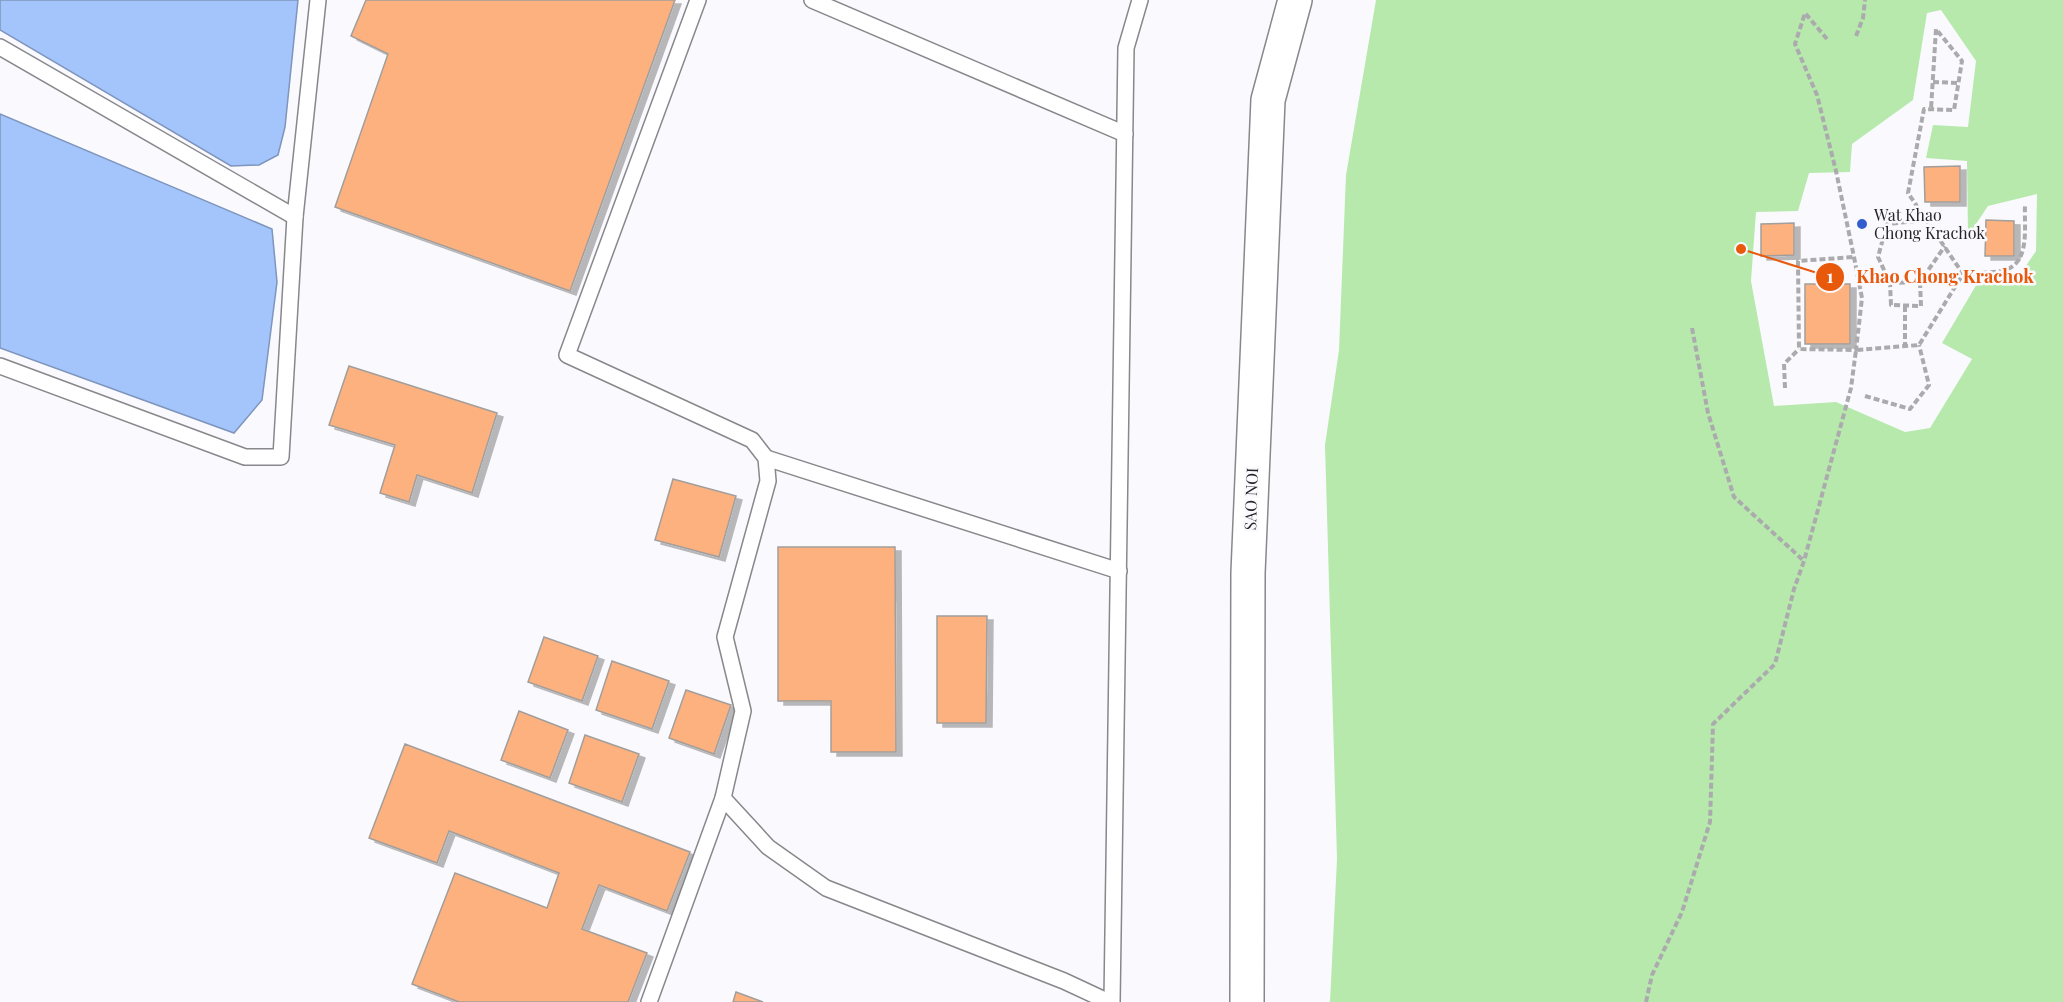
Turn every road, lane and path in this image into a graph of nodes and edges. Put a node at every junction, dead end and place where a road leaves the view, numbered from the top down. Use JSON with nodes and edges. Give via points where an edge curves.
{"nodes":[{"id":1,"x":318,"y":0,"type":"edge"},
{"id":2,"x":698,"y":0,"type":"edge"},
{"id":3,"x":812,"y":0,"type":"edge"},
{"id":4,"x":1140,"y":0,"type":"edge"},
{"id":5,"x":1295,"y":0,"type":"edge"},
{"id":6,"x":1865,"y":0,"type":"edge"},
{"id":7,"x":1856,"y":36,"type":"dead end"},
{"id":8,"x":1827,"y":39,"type":"dead end"},
{"id":9,"x":0,"y":47,"type":"edge"},
{"id":10,"x":1933,"y":82,"type":"junction"},
{"id":11,"x":1959,"y":82,"type":"junction"},
{"id":12,"x":1931,"y":109,"type":"junction"},
{"id":13,"x":1125,"y":134,"type":"junction"},
{"id":14,"x":2025,"y":206,"type":"dead end"},
{"id":15,"x":295,"y":217,"type":"junction"},
{"id":16,"x":1927,"y":220,"type":"junction"},
{"id":17,"x":1945,"y":246,"type":"junction"},
{"id":18,"x":1854,"y":257,"type":"junction"},
{"id":19,"x":1963,"y":273,"type":"junction"},
{"id":20,"x":1920,"y":282,"type":"junction"},
{"id":21,"x":1890,"y":283,"type":"junction"},
{"id":22,"x":1905,"y":306,"type":"junction"},
{"id":23,"x":1692,"y":328,"type":"dead end"},
{"id":24,"x":1919,"y":345,"type":"junction"},
{"id":25,"x":1905,"y":346,"type":"junction"},
{"id":26,"x":1799,"y":349,"type":"junction"},
{"id":27,"x":1856,"y":350,"type":"junction"},
{"id":28,"x":0,"y":366,"type":"edge"},
{"id":29,"x":1785,"y":388,"type":"dead end"},
{"id":30,"x":1865,"y":396,"type":"dead end"},
{"id":31,"x":766,"y":458,"type":"junction"},
{"id":32,"x":1804,"y":561,"type":"junction"},
{"id":33,"x":1119,"y":572,"type":"junction"},
{"id":34,"x":723,"y":798,"type":"junction"},
{"id":35,"x":650,"y":1002,"type":"edge"},
{"id":36,"x":1111,"y":1002,"type":"edge"},
{"id":37,"x":1247,"y":1002,"type":"edge"},
{"id":38,"x":1646,"y":1002,"type":"edge"}],
"edges":[{"from":1,"to":15,"type":"lane"},
{"from":2,"to":31,"type":"lane","via":[[567,355],[752,440]]},
{"from":3,"to":13,"type":"lane"},
{"from":4,"to":13,"type":"lane","via":[[1126,48]]},
{"from":5,"to":37,"type":"street","name":"SAO NOI","via":[[1268,100],[1248,573]]},
{"from":6,"to":7,"type":"path"},
{"from":8,"to":18,"type":"path","via":[[1805,13],[1795,44],[1817,95]]},
{"from":9,"to":15,"type":"lane"},
{"from":10,"to":11,"type":"path"},
{"from":10,"to":11,"type":"path","via":[[1936,29],[1962,61]]},
{"from":10,"to":12,"type":"path"},
{"from":11,"to":12,"type":"path","via":[[1954,110]]},
{"from":12,"to":16,"type":"path","via":[[1924,109],[1908,193]]},
{"from":13,"to":33,"type":"lane"},
{"from":14,"to":19,"type":"path","via":[[2024,249],[2019,260],[2004,271]]},
{"from":15,"to":28,"type":"lane","via":[[281,458],[245,457]]},
{"from":16,"to":17,"type":"path"},
{"from":16,"to":21,"type":"path","via":[[1887,224],[1878,257]]},
{"from":17,"to":19,"type":"path"},
{"from":17,"to":20,"type":"path"},
{"from":18,"to":26,"type":"path","via":[[1798,261]]},
{"from":18,"to":27,"type":"path","via":[[1862,298]]},
{"from":19,"to":24,"type":"path"},
{"from":20,"to":21,"type":"path"},
{"from":20,"to":22,"type":"path","via":[[1921,306]]},
{"from":21,"to":22,"type":"path","via":[[1891,305]]},
{"from":22,"to":25,"type":"path"},
{"from":23,"to":32,"type":"path","via":[[1708,413],[1734,497]]},
{"from":24,"to":25,"type":"path"},
{"from":24,"to":30,"type":"path","via":[[1929,385],[1910,409]]},
{"from":25,"to":27,"type":"path"},
{"from":26,"to":27,"type":"path"},
{"from":26,"to":29,"type":"path","via":[[1784,364]]},
{"from":27,"to":32,"type":"path","via":[[1851,388]]},
{"from":31,"to":33,"type":"lane"},
{"from":31,"to":34,"type":"lane","via":[[768,481],[725,637],[743,711]]},
{"from":32,"to":38,"type":"path","via":[[1775,664],[1713,724],[1710,822],[1682,912],[1652,975]]},
{"from":33,"to":36,"type":"lane"},
{"from":34,"to":35,"type":"lane"},
{"from":34,"to":36,"type":"lane","via":[[768,847],[826,888]]}]}
